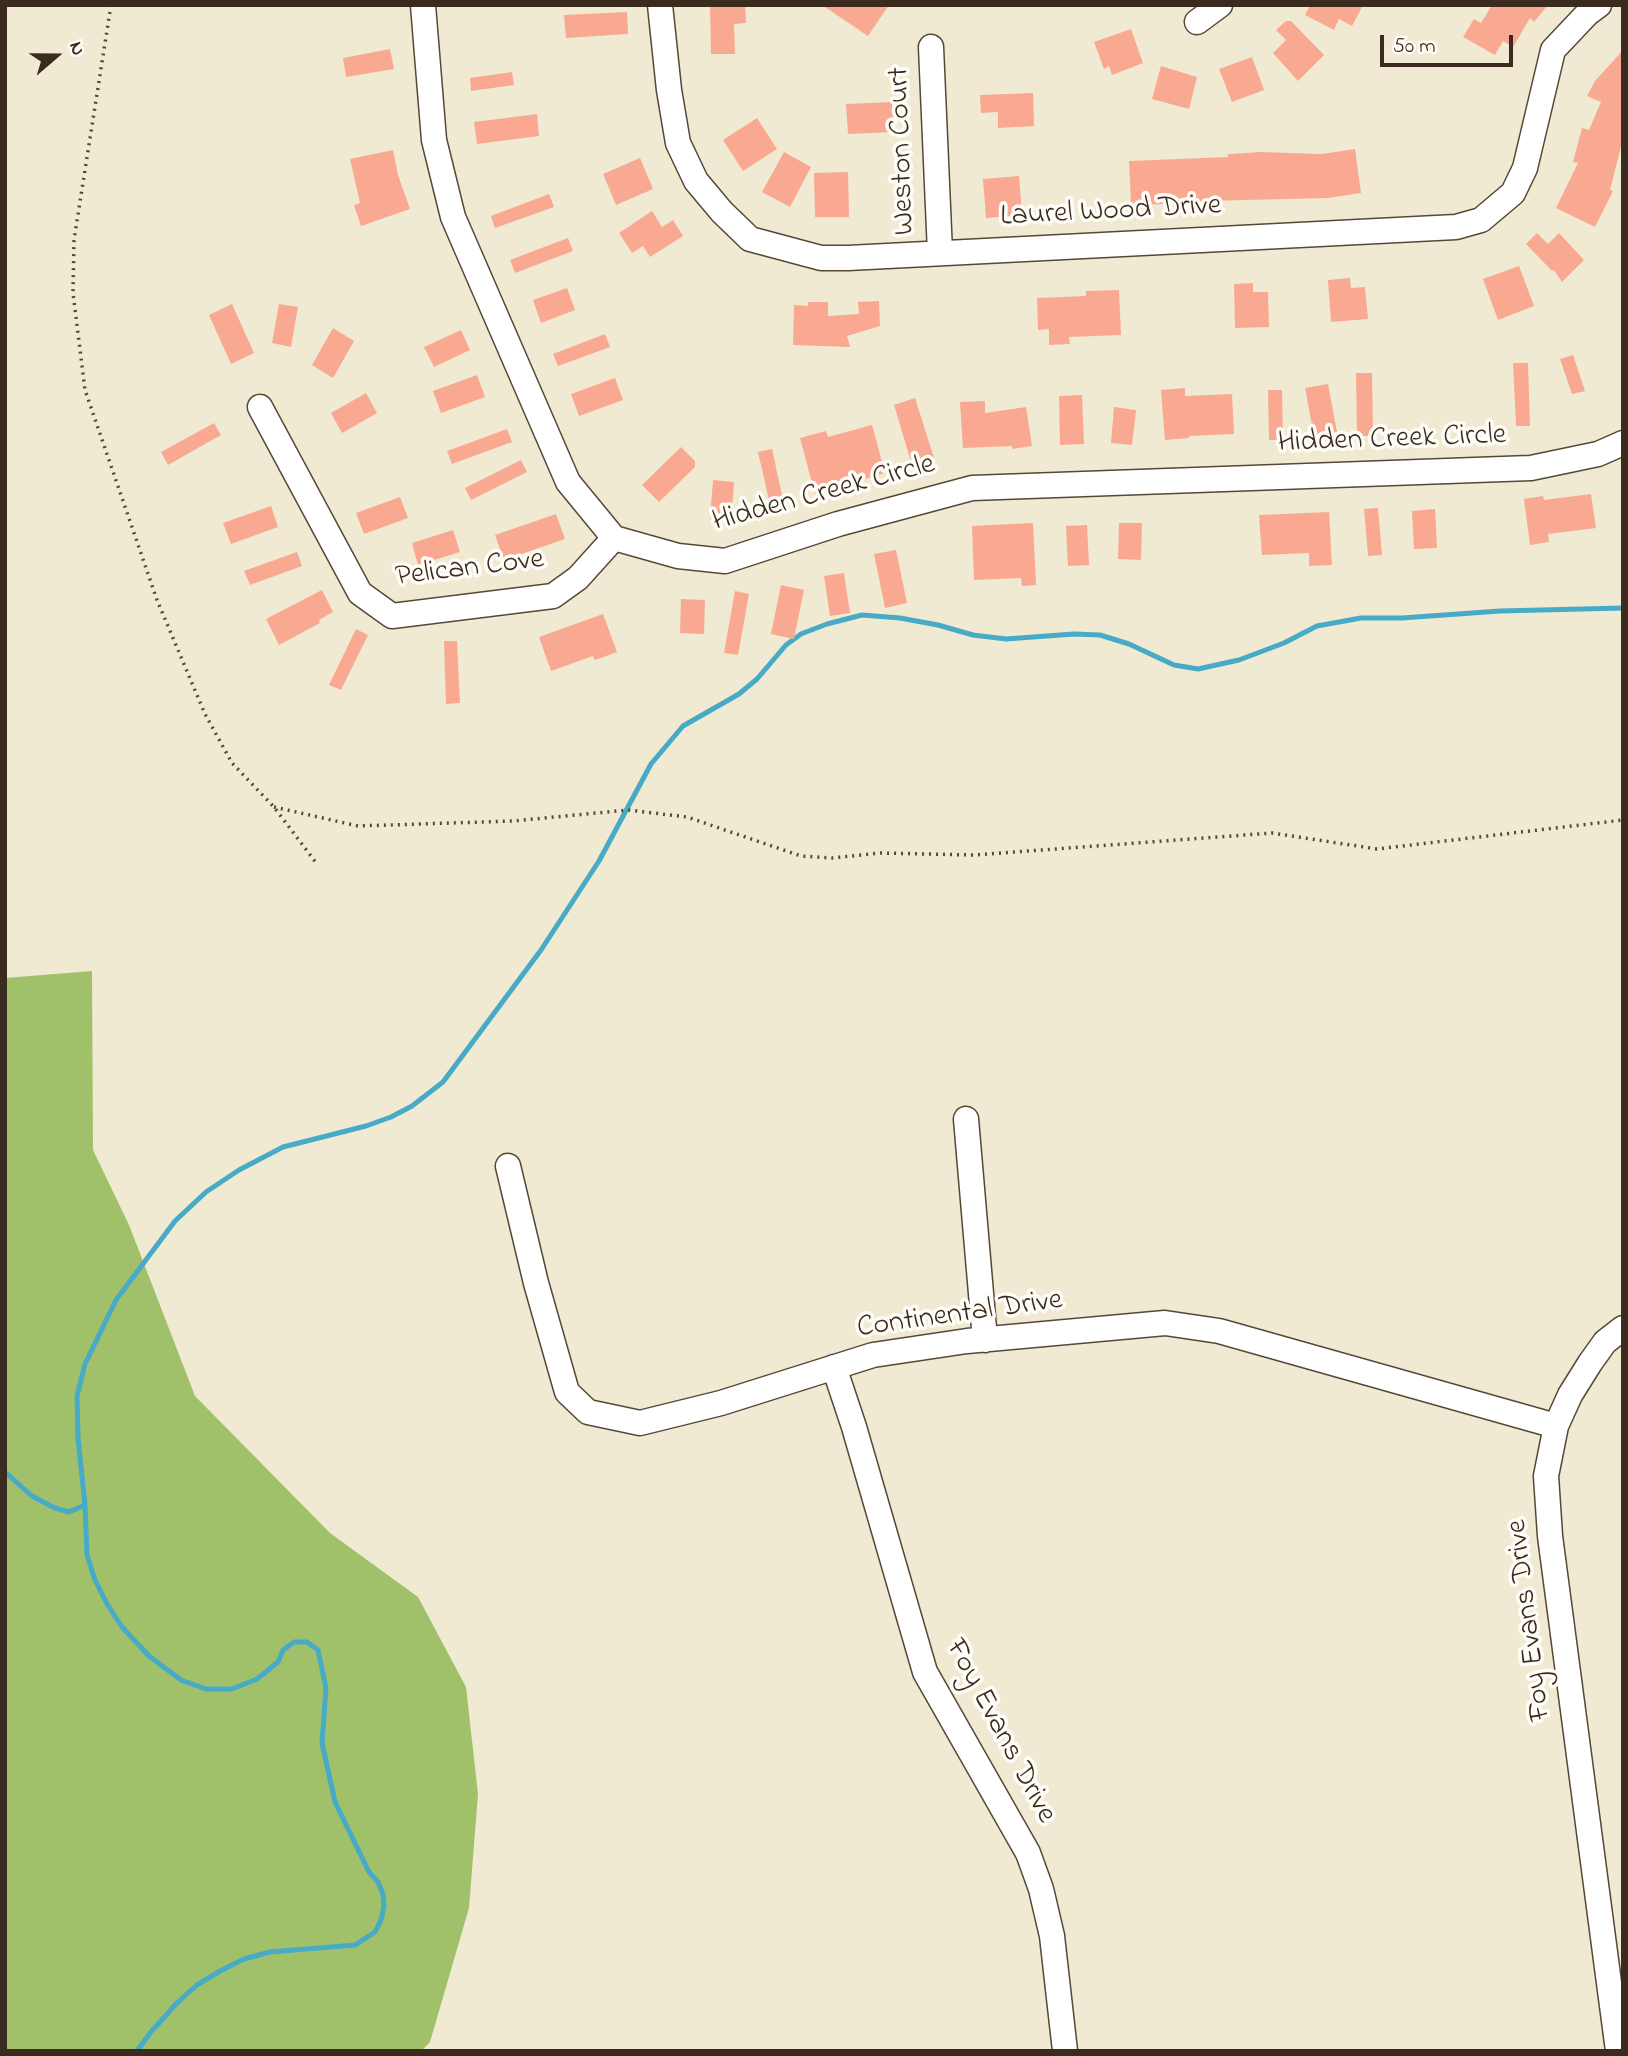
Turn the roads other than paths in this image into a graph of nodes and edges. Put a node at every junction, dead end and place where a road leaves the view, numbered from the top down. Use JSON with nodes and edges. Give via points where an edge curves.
{"nodes":[{"id":1,"x":423,"y":5,"type":"edge"},
{"id":2,"x":660,"y":5,"type":"edge"},
{"id":3,"x":1220,"y":5,"type":"edge"},
{"id":4,"x":1599,"y":5,"type":"edge"},
{"id":5,"x":1197,"y":22,"type":"dead end"},
{"id":6,"x":930,"y":47,"type":"dead end"},
{"id":7,"x":940,"y":253,"type":"junction"},
{"id":8,"x":260,"y":407,"type":"dead end"},
{"id":9,"x":1623,"y":443,"type":"edge"},
{"id":10,"x":614,"y":538,"type":"junction"},
{"id":11,"x":966,"y":1119,"type":"dead end"},
{"id":12,"x":508,"y":1166,"type":"dead end"},
{"id":13,"x":1623,"y":1328,"type":"edge"},
{"id":14,"x":985,"y":1340,"type":"junction"},
{"id":15,"x":834,"y":1367,"type":"junction"},
{"id":16,"x":1556,"y":1426,"type":"junction"},
{"id":17,"x":1065,"y":2051,"type":"edge"},
{"id":18,"x":1618,"y":2051,"type":"edge"}],
"edges":[{"from":1,"to":10,"type":"street","via":[[435,140],[453,217],[568,482]]},
{"from":2,"to":7,"type":"street","name":"Laurel Wood Drive","via":[[678,143],[696,181],[750,239],[821,258]]},
{"from":3,"to":5,"type":"street"},
{"from":4,"to":7,"type":"street","name":"Laurel Wood Drive","via":[[1553,50],[1525,168],[1513,193],[1480,220],[1456,227]]},
{"from":6,"to":7,"type":"street","name":"Weston Court"},
{"from":8,"to":10,"type":"street","name":"Pelican Cove","via":[[360,593],[392,616],[553,596],[578,578]]},
{"from":9,"to":10,"type":"street","name":"Hidden Creek Circle","via":[[1598,454],[1531,468],[972,488],[725,561],[678,556]]},
{"from":11,"to":14,"type":"street"},
{"from":12,"to":15,"type":"street","name":"Continental Drive","via":[[567,1392],[588,1412],[640,1423],[721,1404]]},
{"from":13,"to":16,"type":"street","name":"Foy Evans Drive","via":[[1590,1363]]},
{"from":14,"to":15,"type":"street","name":"Continental Drive","via":[[873,1355]]},
{"from":14,"to":16,"type":"street","name":"Continental Drive","via":[[1165,1322],[1219,1331]]},
{"from":15,"to":17,"type":"street","name":"Foy Evans Drive","via":[[925,1672],[1028,1853],[1041,1889],[1052,1936]]},
{"from":16,"to":18,"type":"street","name":"Foy Evans Drive","via":[[1546,1476],[1550,1536]]}]}
